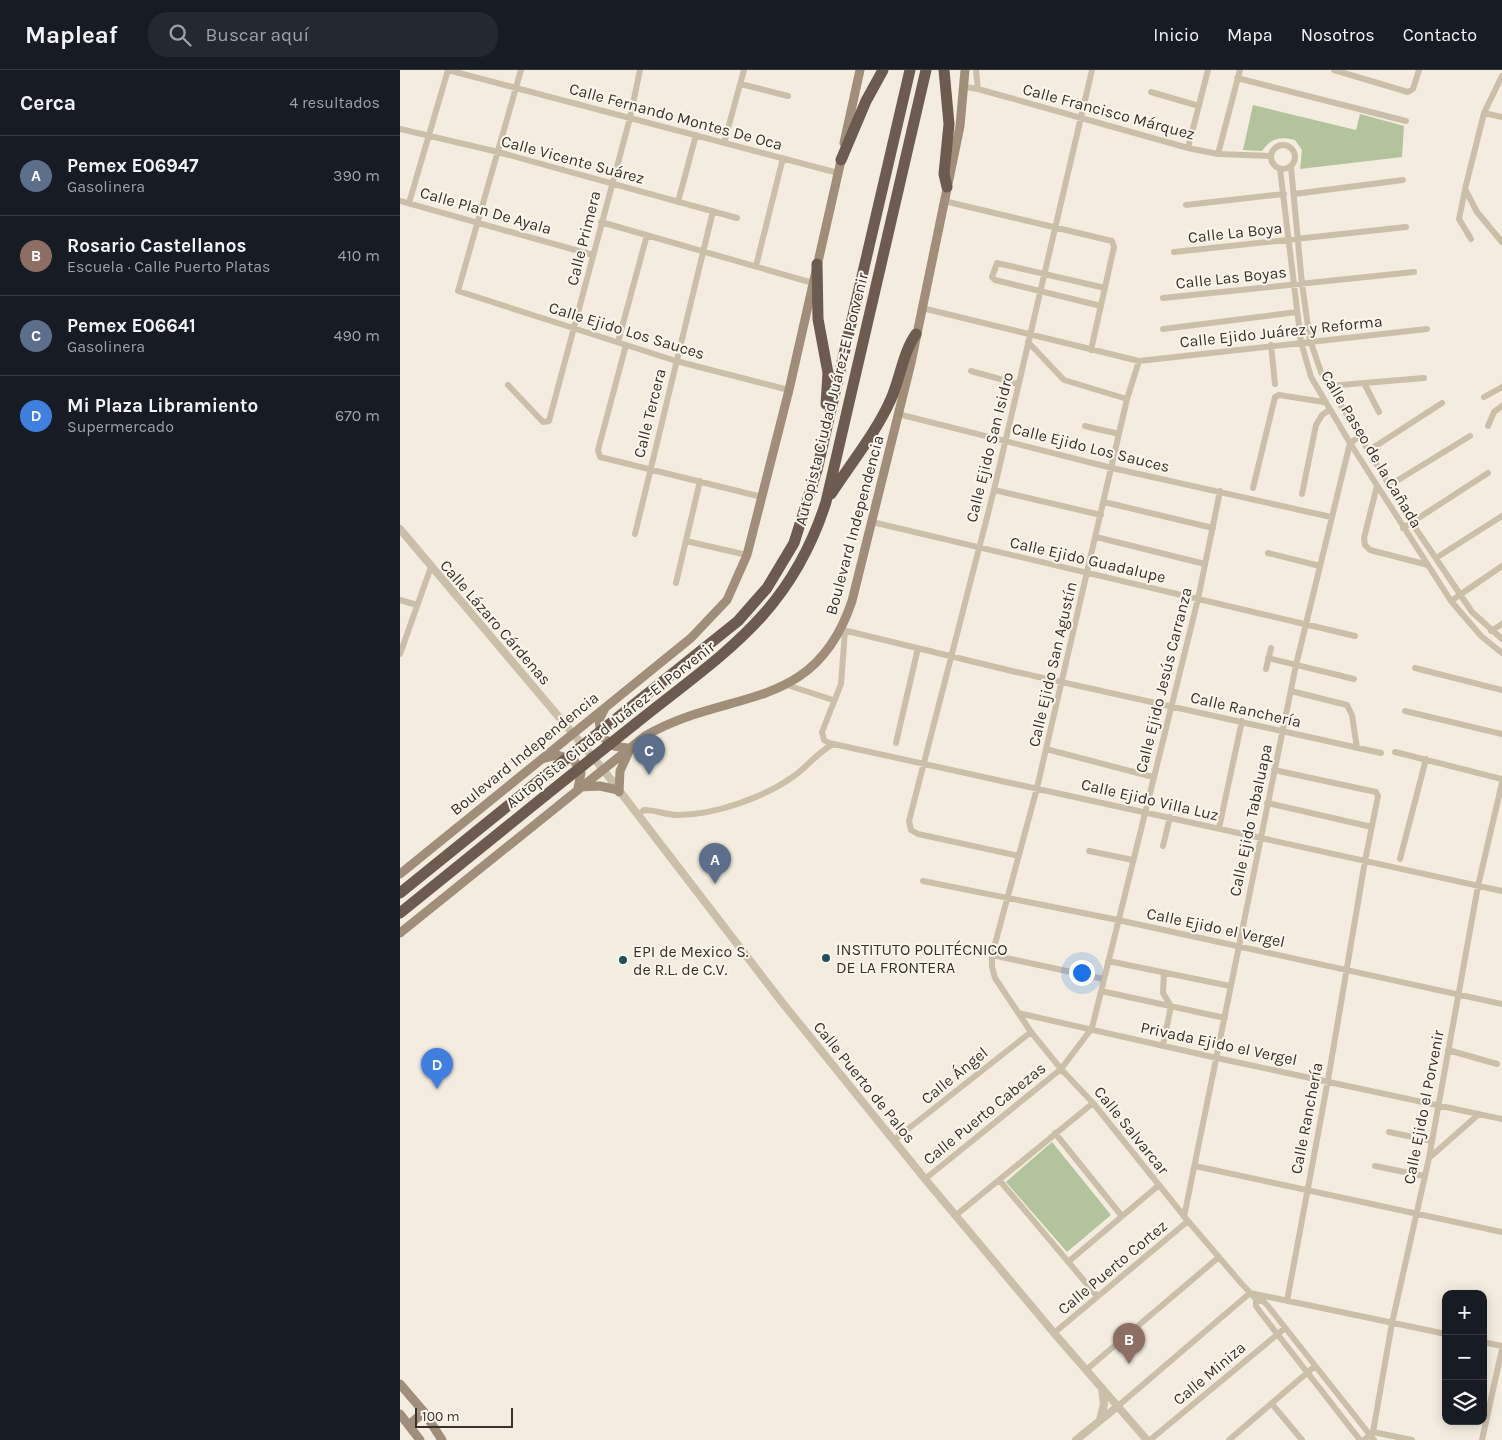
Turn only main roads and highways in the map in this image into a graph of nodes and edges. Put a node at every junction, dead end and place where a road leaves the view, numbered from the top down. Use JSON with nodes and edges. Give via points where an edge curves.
{"nodes":[{"id":1,"x":860,"y":70,"type":"edge"},
{"id":2,"x":883,"y":70,"type":"edge"},
{"id":3,"x":910,"y":70,"type":"edge"},
{"id":4,"x":926,"y":70,"type":"edge"},
{"id":5,"x":944,"y":70,"type":"edge"},
{"id":6,"x":965,"y":70,"type":"edge"},
{"id":7,"x":841,"y":160,"type":"junction"},
{"id":8,"x":947,"y":187,"type":"junction"},
{"id":9,"x":817,"y":264,"type":"junction"},
{"id":10,"x":916,"y":334,"type":"junction"},
{"id":11,"x":824,"y":439,"type":"junction"},
{"id":12,"x":826,"y":502,"type":"junction"},
{"id":13,"x":608,"y":704,"type":"junction"},
{"id":14,"x":630,"y":746,"type":"junction"},
{"id":15,"x":537,"y":761,"type":"junction"},
{"id":16,"x":579,"y":788,"type":"junction"},
{"id":17,"x":400,"y":874,"type":"edge"},
{"id":18,"x":400,"y":893,"type":"edge"},
{"id":19,"x":400,"y":913,"type":"edge"},
{"id":20,"x":400,"y":933,"type":"edge"},
{"id":21,"x":400,"y":1384,"type":"edge"},
{"id":22,"x":424,"y":1412,"type":"junction"},
{"id":23,"x":400,"y":1414,"type":"edge"},
{"id":24,"x":409,"y":1425,"type":"junction"},
{"id":25,"x":420,"y":1440,"type":"edge"},
{"id":26,"x":442,"y":1440,"type":"edge"}],
"edges":[{"from":1,"to":7,"type":"main road","name":"Boulevard Independencia"},
{"from":2,"to":7,"type":"highway"},
{"from":3,"to":11,"type":"highway"},
{"from":4,"to":12,"type":"highway","name":"Autopista Ciudad Juárez-El Porvenir"},
{"from":5,"to":8,"type":"highway","via":[[948,117],[944,174]]},
{"from":6,"to":8,"type":"main road","name":"Boulevard Independencia","via":[[960,126]]},
{"from":7,"to":9,"type":"main road","name":"Boulevard Independencia"},
{"from":8,"to":10,"type":"main road","name":"Boulevard Independencia"},
{"from":9,"to":11,"type":"highway","via":[[818,318],[828,379]]},
{"from":9,"to":13,"type":"main road","name":"Boulevard Independencia","via":[[748,555],[732,592],[707,624]]},
{"from":10,"to":12,"type":"highway","via":[[884,412]]},
{"from":10,"to":14,"type":"main road","name":"Boulevard Independencia","via":[[844,630],[821,659],[787,685],[674,721]]},
{"from":11,"to":18,"type":"highway","bridge":true,"via":[[800,531],[762,595],[726,632]]},
{"from":12,"to":19,"type":"highway","name":"Autopista Ciudad Juárez-El Porvenir","bridge":true,"via":[[804,557],[769,610],[723,654]]},
{"from":13,"to":14,"type":"main road","via":[[599,720],[599,731],[609,744]]},
{"from":13,"to":15,"type":"main road","name":"Boulevard Independencia"},
{"from":14,"to":16,"type":"main road","name":"Boulevard Independencia"},
{"from":14,"to":16,"type":"main road","via":[[620,770],[619,791],[600,786]]},
{"from":15,"to":16,"type":"main road","via":[[557,755],[574,760],[581,773]]},
{"from":15,"to":17,"type":"main road","name":"Boulevard Independencia"},
{"from":16,"to":20,"type":"main road","name":"Boulevard Independencia"},
{"from":21,"to":22,"type":"main road"},
{"from":22,"to":24,"type":"main road"},
{"from":22,"to":26,"type":"main road"},
{"from":23,"to":24,"type":"main road"},
{"from":24,"to":25,"type":"main road"}]}
